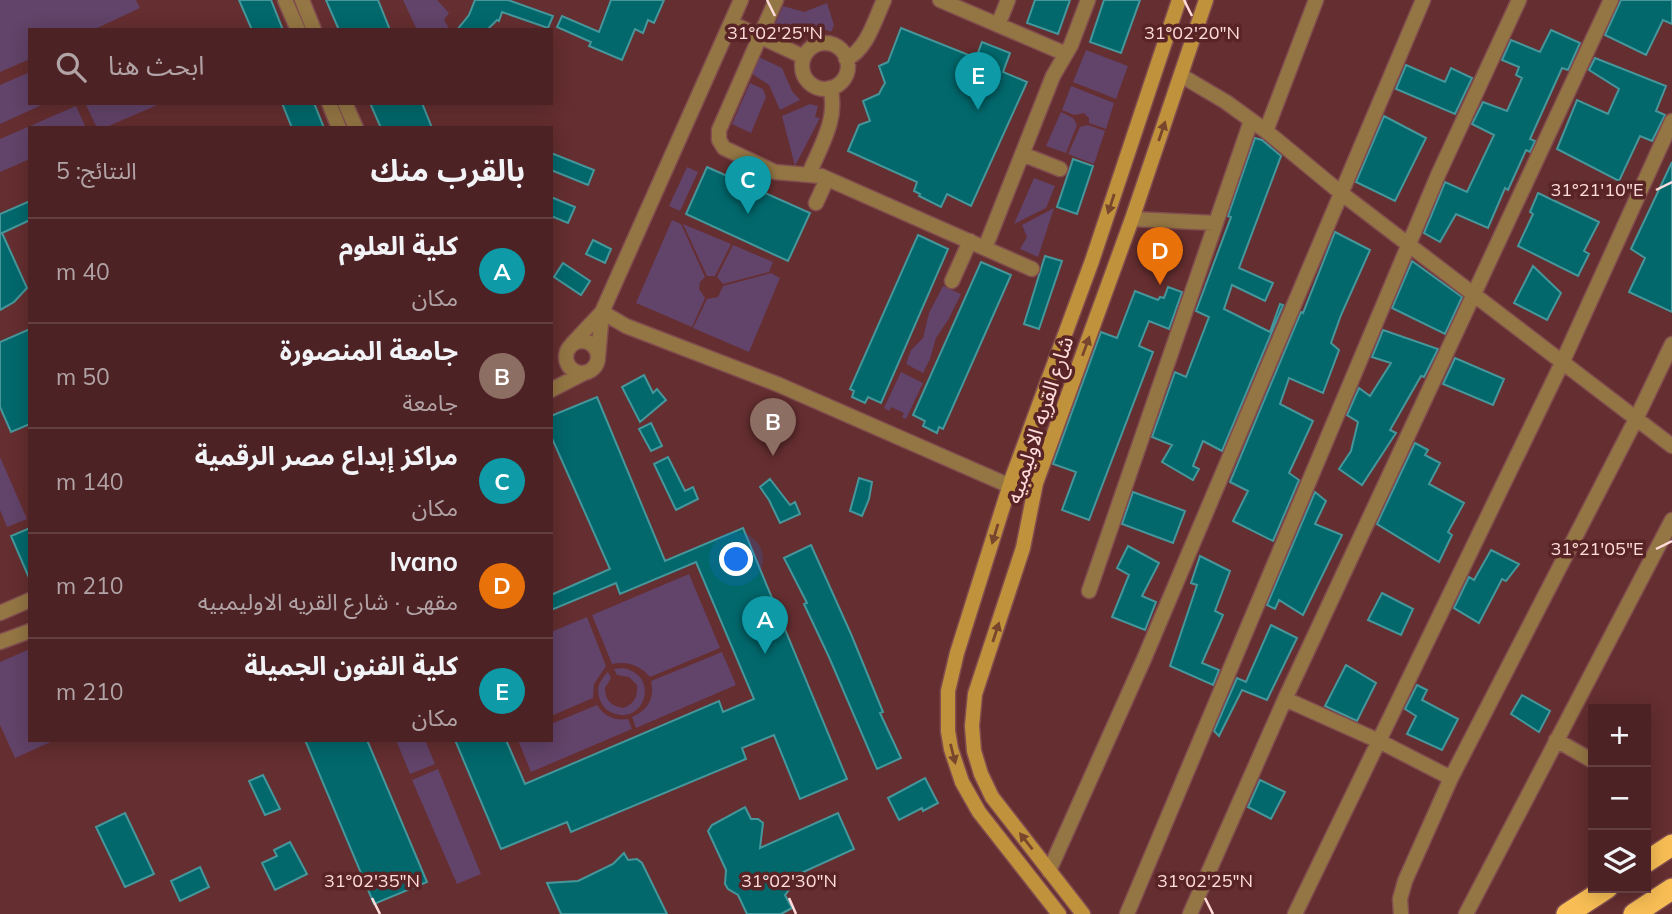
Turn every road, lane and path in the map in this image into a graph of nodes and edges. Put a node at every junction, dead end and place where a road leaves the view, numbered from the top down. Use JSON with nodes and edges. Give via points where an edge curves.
{"nodes":[{"id":1,"x":285,"y":0,"type":"edge"},
{"id":2,"x":302,"y":0,"type":"edge"},
{"id":3,"x":741,"y":0,"type":"edge"},
{"id":4,"x":776,"y":0,"type":"edge"},
{"id":5,"x":884,"y":0,"type":"edge"},
{"id":6,"x":940,"y":0,"type":"edge"},
{"id":7,"x":1008,"y":0,"type":"edge"},
{"id":8,"x":1088,"y":0,"type":"edge"},
{"id":9,"x":1179,"y":0,"type":"edge"},
{"id":10,"x":1206,"y":0,"type":"edge"},
{"id":11,"x":1316,"y":0,"type":"edge"},
{"id":12,"x":1423,"y":0,"type":"edge"},
{"id":13,"x":1519,"y":0,"type":"edge"},
{"id":14,"x":1611,"y":0,"type":"edge"},
{"id":15,"x":731,"y":23,"type":"junction"},
{"id":16,"x":998,"y":25,"type":"junction"},
{"id":17,"x":297,"y":28,"type":"edge"},
{"id":18,"x":313,"y":28,"type":"edge"},
{"id":19,"x":759,"y":36,"type":"junction"},
{"id":20,"x":1066,"y":54,"type":"junction"},
{"id":21,"x":804,"y":57,"type":"junction"},
{"id":22,"x":846,"y":59,"type":"junction"},
{"id":23,"x":1182,"y":76,"type":"junction"},
{"id":24,"x":830,"y":88,"type":"junction"},
{"id":25,"x":330,"y":105,"type":"edge"},
{"id":26,"x":346,"y":105,"type":"edge"},
{"id":27,"x":1251,"y":121,"type":"junction"},
{"id":28,"x":1672,"y":121,"type":"edge"},
{"id":29,"x":338,"y":126,"type":"edge"},
{"id":30,"x":355,"y":126,"type":"edge"},
{"id":31,"x":1266,"y":131,"type":"junction"},
{"id":32,"x":1022,"y":154,"type":"junction"},
{"id":33,"x":1060,"y":169,"type":"dead end"},
{"id":34,"x":809,"y":174,"type":"junction"},
{"id":35,"x":827,"y":179,"type":"junction"},
{"id":36,"x":1341,"y":193,"type":"junction"},
{"id":37,"x":816,"y":203,"type":"dead end"},
{"id":38,"x":1132,"y":219,"type":"junction"},
{"id":39,"x":1216,"y":223,"type":"junction"},
{"id":40,"x":970,"y":242,"type":"junction"},
{"id":41,"x":1410,"y":243,"type":"junction"},
{"id":42,"x":985,"y":248,"type":"junction"},
{"id":43,"x":1092,"y":261,"type":"junction"},
{"id":44,"x":1032,"y":269,"type":"dead end"},
{"id":45,"x":1114,"y":269,"type":"junction"},
{"id":46,"x":952,"y":281,"type":"dead end"},
{"id":47,"x":1475,"y":296,"type":"junction"},
{"id":48,"x":602,"y":312,"type":"junction"},
{"id":49,"x":572,"y":344,"type":"junction"},
{"id":50,"x":1672,"y":344,"type":"edge"},
{"id":51,"x":598,"y":357,"type":"junction"},
{"id":52,"x":566,"y":358,"type":"junction"},
{"id":53,"x":1562,"y":363,"type":"junction"},
{"id":54,"x":584,"y":373,"type":"junction"},
{"id":55,"x":553,"y":389,"type":"edge"},
{"id":56,"x":1636,"y":419,"type":"junction"},
{"id":57,"x":1672,"y":446,"type":"edge"},
{"id":58,"x":1010,"y":486,"type":"junction"},
{"id":59,"x":1672,"y":520,"type":"edge"},
{"id":60,"x":1089,"y":591,"type":"dead end"},
{"id":61,"x":28,"y":601,"type":"edge"},
{"id":62,"x":0,"y":613,"type":"edge"},
{"id":63,"x":28,"y":632,"type":"edge"},
{"id":64,"x":0,"y":642,"type":"edge"},
{"id":65,"x":948,"y":691,"type":"junction"},
{"id":66,"x":975,"y":694,"type":"junction"},
{"id":67,"x":1285,"y":699,"type":"junction"},
{"id":68,"x":1556,"y":740,"type":"junction"},
{"id":69,"x":1379,"y":741,"type":"junction"},
{"id":70,"x":1588,"y":758,"type":"edge"},
{"id":71,"x":1451,"y":778,"type":"junction"},
{"id":72,"x":1672,"y":845,"type":"edge"},
{"id":73,"x":1651,"y":859,"type":"edge"},
{"id":74,"x":1049,"y":871,"type":"junction"},
{"id":75,"x":1672,"y":890,"type":"edge"},
{"id":76,"x":1599,"y":893,"type":"edge"},
{"id":77,"x":1059,"y":914,"type":"edge"},
{"id":78,"x":1083,"y":914,"type":"edge"},
{"id":79,"x":1127,"y":914,"type":"edge"},
{"id":80,"x":1190,"y":914,"type":"edge"},
{"id":81,"x":1295,"y":914,"type":"edge"},
{"id":82,"x":1401,"y":914,"type":"edge"},
{"id":83,"x":1466,"y":914,"type":"edge"},
{"id":84,"x":1567,"y":914,"type":"edge"},
{"id":85,"x":1634,"y":914,"type":"edge"}],
"edges":[{"from":1,"to":17,"type":"street"},
{"from":2,"to":18,"type":"street"},
{"from":3,"to":15,"type":"street"},
{"from":4,"to":19,"type":"street"},
{"from":5,"to":22,"type":"street","via":[[861,48]]},
{"from":6,"to":16,"type":"street"},
{"from":7,"to":16,"type":"street"},
{"from":8,"to":20,"type":"street"},
{"from":9,"to":43,"type":"main road","name":"شارع القريه الاوليمبيه","one_way":true},
{"from":10,"to":23,"type":"main road","name":"شارع القريه الاوليمبيه"},
{"from":11,"to":31,"type":"street"},
{"from":12,"to":36,"type":"street"},
{"from":13,"to":41,"type":"street"},
{"from":14,"to":47,"type":"street"},
{"from":15,"to":19,"type":"street"},
{"from":15,"to":48,"type":"street"},
{"from":16,"to":20,"type":"street"},
{"from":19,"to":21,"type":"street"},
{"from":19,"to":34,"type":"street","via":[[719,130],[719,140],[728,150],[775,172]]},
{"from":20,"to":32,"type":"street"},
{"from":21,"to":22,"type":"street","via":[[822,43],[840,49]]},
{"from":21,"to":24,"type":"street","via":[[802,70],[808,81],[818,88]]},
{"from":22,"to":24,"type":"street","via":[[845,77]]},
{"from":23,"to":27,"type":"street"},
{"from":38,"to":23,"type":"main road","name":"شارع القريه الاوليمبيه","one_way":true},
{"from":24,"to":34,"type":"street","via":[[831,119]]},
{"from":25,"to":29,"type":"street"},
{"from":26,"to":30,"type":"street"},
{"from":27,"to":31,"type":"street"},
{"from":27,"to":39,"type":"street"},
{"from":28,"to":53,"type":"street"},
{"from":31,"to":36,"type":"street"},
{"from":32,"to":33,"type":"street"},
{"from":32,"to":42,"type":"street"},
{"from":34,"to":35,"type":"street"},
{"from":35,"to":37,"type":"street"},
{"from":35,"to":40,"type":"street"},
{"from":36,"to":41,"type":"street"},
{"from":36,"to":74,"type":"street"},
{"from":38,"to":39,"type":"street"},
{"from":38,"to":45,"type":"main road","name":"شارع القريه الاوليمبيه"},
{"from":39,"to":60,"type":"street"},
{"from":40,"to":42,"type":"street"},
{"from":40,"to":46,"type":"street"},
{"from":41,"to":47,"type":"street"},
{"from":41,"to":79,"type":"street"},
{"from":42,"to":44,"type":"street"},
{"from":43,"to":45,"type":"main road"},
{"from":43,"to":58,"type":"main road","name":"شارع القريه الاوليمبيه"},
{"from":66,"to":45,"type":"main road","name":"شارع القريه الاوليمبيه","one_way":true,"via":[[1023,548],[1037,483]]},
{"from":47,"to":53,"type":"street"},
{"from":47,"to":67,"type":"street"},
{"from":48,"to":49,"type":"street"},
{"from":48,"to":51,"type":"street"},
{"from":48,"to":58,"type":"street"},
{"from":49,"to":51,"type":"street","via":[[587,341]]},
{"from":49,"to":52,"type":"street"},
{"from":50,"to":56,"type":"street"},
{"from":51,"to":54,"type":"street","via":[[594,368]]},
{"from":52,"to":54,"type":"street","via":[[570,368]]},
{"from":52,"to":55,"type":"street"},
{"from":53,"to":56,"type":"street"},
{"from":53,"to":69,"type":"street"},
{"from":54,"to":55,"type":"street"},
{"from":56,"to":57,"type":"street"},
{"from":56,"to":71,"type":"street"},
{"from":58,"to":65,"type":"main road","name":"شارع القريه الاوليمبيه","one_way":true},
{"from":59,"to":68,"type":"street"},
{"from":61,"to":62,"type":"street"},
{"from":63,"to":64,"type":"street"},
{"from":65,"to":66,"type":"main road"},
{"from":65,"to":77,"type":"main road","name":"شارع القريه الاوليمبيه","one_way":true,"via":[[948,730],[962,782],[979,812]]},
{"from":74,"to":66,"type":"main road","name":"شارع القريه الاوليمبيه","one_way":true,"via":[[992,797],[981,774],[972,726]]},
{"from":67,"to":69,"type":"street"},
{"from":67,"to":80,"type":"street"},
{"from":68,"to":70,"type":"street"},
{"from":68,"to":83,"type":"street"},
{"from":69,"to":71,"type":"street"},
{"from":69,"to":81,"type":"street"},
{"from":71,"to":82,"type":"street","via":[[1405,881]]},
{"from":72,"to":73,"type":"highway"},
{"from":74,"to":78,"type":"main road","name":"شارع القريه الاوليمبيه"},
{"from":75,"to":85,"type":"highway"},
{"from":76,"to":84,"type":"highway"}]}
